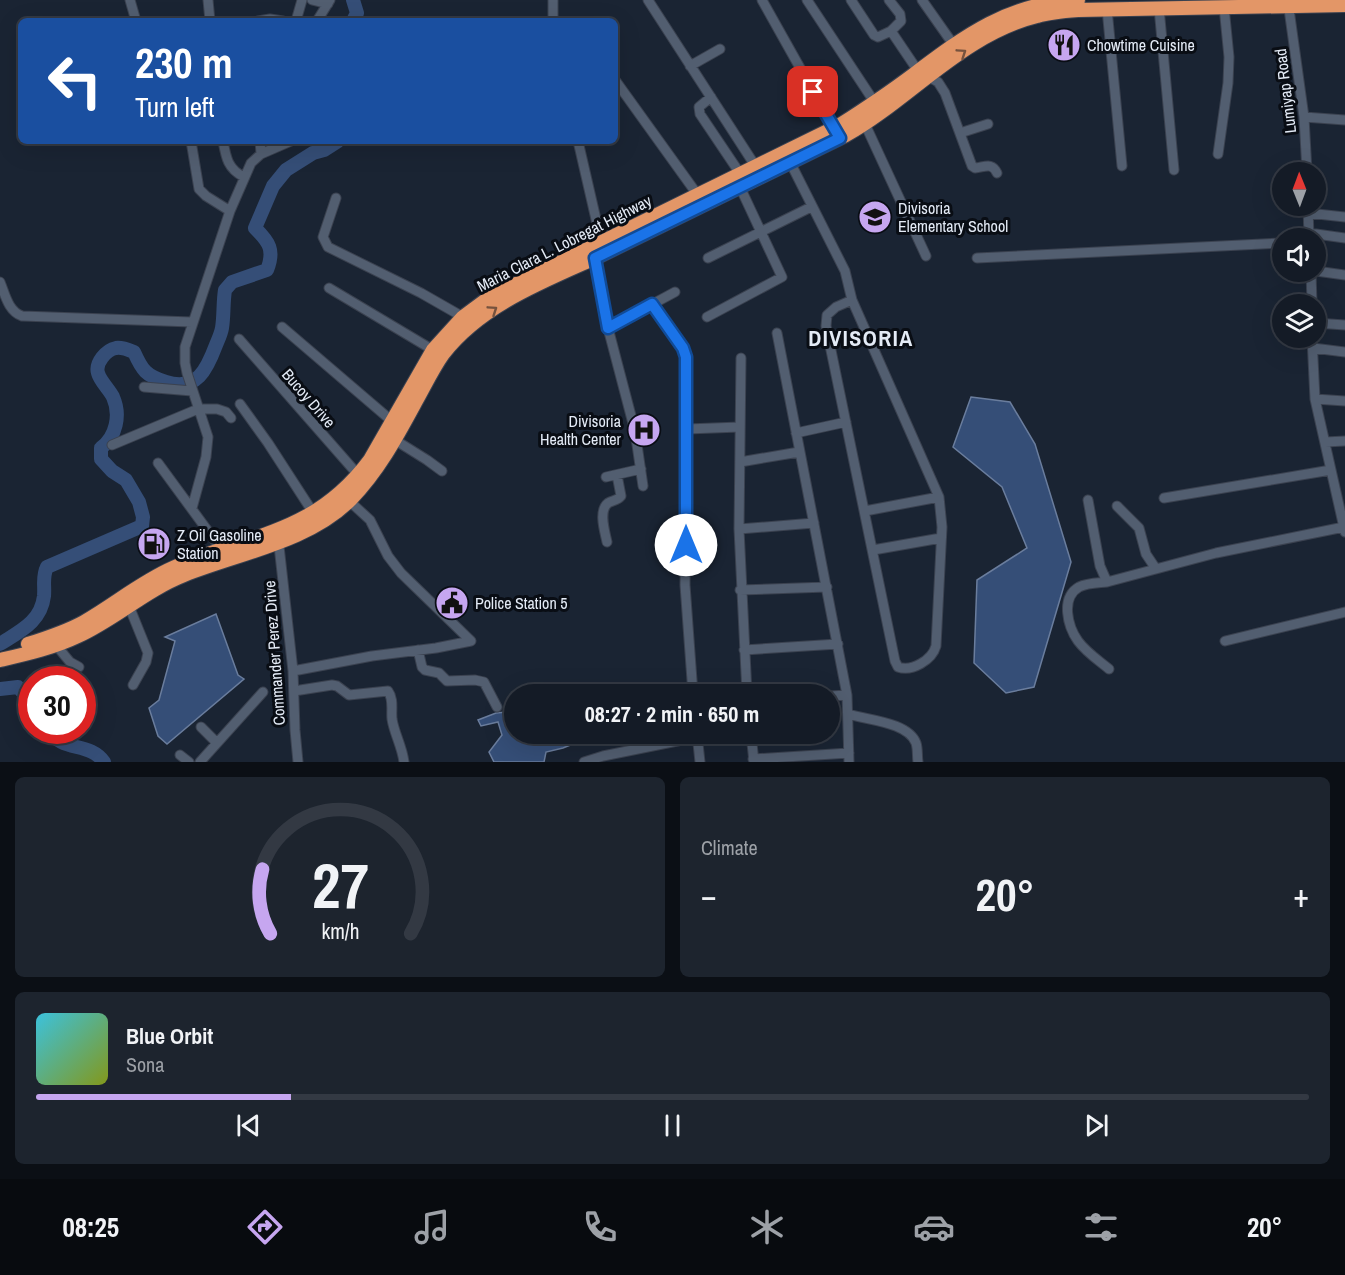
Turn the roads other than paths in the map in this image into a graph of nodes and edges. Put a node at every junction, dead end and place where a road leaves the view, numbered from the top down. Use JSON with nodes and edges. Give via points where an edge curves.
{"nodes":[{"id":1,"x":130,"y":0,"type":"edge"},
{"id":2,"x":208,"y":0,"type":"edge"},
{"id":3,"x":302,"y":0,"type":"edge"},
{"id":4,"x":312,"y":0,"type":"edge"},
{"id":5,"x":553,"y":0,"type":"edge"},
{"id":6,"x":648,"y":0,"type":"edge"},
{"id":7,"x":762,"y":0,"type":"edge"},
{"id":8,"x":807,"y":0,"type":"edge"},
{"id":9,"x":851,"y":0,"type":"edge"},
{"id":10,"x":889,"y":0,"type":"edge"},
{"id":11,"x":922,"y":0,"type":"edge"},
{"id":12,"x":1078,"y":0,"type":"edge"},
{"id":13,"x":329,"y":2,"type":"edge"},
{"id":14,"x":1289,"y":3,"type":"edge"},
{"id":15,"x":1131,"y":4,"type":"edge"},
{"id":16,"x":1345,"y":5,"type":"edge"},
{"id":17,"x":1032,"y":7,"type":"edge"},
{"id":18,"x":1224,"y":7,"type":"junction"},
{"id":19,"x":1160,"y":8,"type":"junction"},
{"id":20,"x":1107,"y":9,"type":"junction"},
{"id":21,"x":135,"y":18,"type":"edge"},
{"id":22,"x":210,"y":18,"type":"edge"},
{"id":23,"x":297,"y":18,"type":"edge"},
{"id":24,"x":319,"y":18,"type":"edge"},
{"id":25,"x":553,"y":18,"type":"edge"},
{"id":26,"x":891,"y":31,"type":"junction"},
{"id":27,"x":953,"y":45,"type":"junction"},
{"id":28,"x":720,"y":49,"type":"dead end"},
{"id":29,"x":690,"y":66,"type":"junction"},
{"id":30,"x":924,"y":74,"type":"junction"},
{"id":31,"x":618,"y":84,"type":"edge"},
{"id":32,"x":711,"y":97,"type":"junction"},
{"id":33,"x":875,"y":103,"type":"junction"},
{"id":34,"x":1304,"y":117,"type":"junction"},
{"id":35,"x":1345,"y":120,"type":"edge"},
{"id":36,"x":865,"y":124,"type":"junction"},
{"id":37,"x":988,"y":124,"type":"dead end"},
{"id":38,"x":837,"y":133,"type":"junction"},
{"id":39,"x":960,"y":133,"type":"junction"},
{"id":40,"x":192,"y":144,"type":"edge"},
{"id":41,"x":224,"y":144,"type":"edge"},
{"id":42,"x":260,"y":144,"type":"edge"},
{"id":43,"x":284,"y":144,"type":"edge"},
{"id":44,"x":578,"y":144,"type":"edge"},
{"id":45,"x":1218,"y":153,"type":"dead end"},
{"id":46,"x":261,"y":154,"type":"junction"},
{"id":47,"x":788,"y":158,"type":"junction"},
{"id":48,"x":1306,"y":162,"type":"edge"},
{"id":49,"x":1122,"y":166,"type":"dead end"},
{"id":50,"x":756,"y":167,"type":"junction"},
{"id":51,"x":1174,"y":170,"type":"dead end"},
{"id":52,"x":997,"y":173,"type":"dead end"},
{"id":53,"x":244,"y":177,"type":"junction"},
{"id":54,"x":741,"y":181,"type":"junction"},
{"id":55,"x":698,"y":194,"type":"junction"},
{"id":56,"x":336,"y":198,"type":"dead end"},
{"id":57,"x":812,"y":207,"type":"junction"},
{"id":58,"x":230,"y":211,"type":"junction"},
{"id":59,"x":1326,"y":213,"type":"edge"},
{"id":60,"x":1345,"y":218,"type":"edge"},
{"id":61,"x":761,"y":232,"type":"junction"},
{"id":62,"x":1326,"y":237,"type":"edge"},
{"id":63,"x":1345,"y":238,"type":"edge"},
{"id":64,"x":1272,"y":243,"type":"edge"},
{"id":65,"x":596,"y":249,"type":"junction"},
{"id":66,"x":926,"y":256,"type":"dead end"},
{"id":67,"x":708,"y":258,"type":"dead end"},
{"id":68,"x":977,"y":258,"type":"dead end"},
{"id":69,"x":1326,"y":273,"type":"edge"},
{"id":70,"x":1345,"y":275,"type":"edge"},
{"id":71,"x":0,"y":282,"type":"edge"},
{"id":72,"x":329,"y":288,"type":"dead end"},
{"id":73,"x":675,"y":292,"type":"dead end"},
{"id":74,"x":852,"y":300,"type":"junction"},
{"id":75,"x":652,"y":304,"type":"junction"},
{"id":76,"x":463,"y":317,"type":"junction"},
{"id":77,"x":707,"y":317,"type":"dead end"},
{"id":78,"x":192,"y":322,"type":"junction"},
{"id":79,"x":1326,"y":323,"type":"edge"},
{"id":80,"x":1345,"y":325,"type":"edge"},
{"id":81,"x":282,"y":327,"type":"dead end"},
{"id":82,"x":608,"y":328,"type":"junction"},
{"id":83,"x":777,"y":333,"type":"dead end"},
{"id":84,"x":239,"y":339,"type":"dead end"},
{"id":85,"x":1312,"y":348,"type":"joint"},
{"id":86,"x":433,"y":350,"type":"junction"},
{"id":87,"x":1345,"y":352,"type":"edge"},
{"id":88,"x":741,"y":358,"type":"dead end"},
{"id":89,"x":144,"y":387,"type":"dead end"},
{"id":90,"x":191,"y":387,"type":"junction"},
{"id":91,"x":1315,"y":399,"type":"junction"},
{"id":92,"x":1345,"y":401,"type":"edge"},
{"id":93,"x":240,"y":404,"type":"dead end"},
{"id":94,"x":198,"y":408,"type":"junction"},
{"id":95,"x":231,"y":418,"type":"dead end"},
{"id":96,"x":393,"y":422,"type":"junction"},
{"id":97,"x":846,"y":422,"type":"junction"},
{"id":98,"x":740,"y":427,"type":"junction"},
{"id":99,"x":687,"y":429,"type":"junction"},
{"id":100,"x":796,"y":433,"type":"junction"},
{"id":101,"x":395,"y":440,"type":"junction"},
{"id":102,"x":1345,"y":441,"type":"edge"},
{"id":103,"x":1325,"y":442,"type":"junction"},
{"id":104,"x":112,"y":445,"type":"dead end"},
{"id":105,"x":799,"y":452,"type":"junction"},
{"id":106,"x":740,"y":462,"type":"junction"},
{"id":107,"x":158,"y":464,"type":"dead end"},
{"id":108,"x":641,"y":469,"type":"junction"},
{"id":109,"x":1331,"y":470,"type":"junction"},
{"id":110,"x":442,"y":471,"type":"dead end"},
{"id":111,"x":617,"y":475,"type":"junction"},
{"id":112,"x":606,"y":477,"type":"dead end"},
{"id":113,"x":362,"y":479,"type":"junction"},
{"id":114,"x":643,"y":486,"type":"dead end"},
{"id":115,"x":1340,"y":487,"type":"edge"},
{"id":116,"x":939,"y":496,"type":"junction"},
{"id":117,"x":345,"y":497,"type":"junction"},
{"id":118,"x":1164,"y":498,"type":"dead end"},
{"id":119,"x":1088,"y":500,"type":"dead end"},
{"id":120,"x":1117,"y":506,"type":"dead end"},
{"id":121,"x":192,"y":508,"type":"junction"},
{"id":122,"x":865,"y":511,"type":"junction"},
{"id":123,"x":314,"y":514,"type":"junction"},
{"id":124,"x":814,"y":523,"type":"junction"},
{"id":125,"x":739,"y":529,"type":"junction"},
{"id":126,"x":1344,"y":530,"type":"edge"},
{"id":127,"x":278,"y":536,"type":"junction"},
{"id":128,"x":941,"y":538,"type":"junction"},
{"id":129,"x":607,"y":542,"type":"dead end"},
{"id":130,"x":873,"y":550,"type":"junction"},
{"id":131,"x":226,"y":554,"type":"junction"},
{"id":132,"x":1156,"y":569,"type":"junction"},
{"id":133,"x":1107,"y":582,"type":"junction"},
{"id":134,"x":827,"y":587,"type":"junction"},
{"id":135,"x":740,"y":591,"type":"junction"},
{"id":136,"x":129,"y":606,"type":"junction"},
{"id":137,"x":1345,"y":612,"type":"edge"},
{"id":138,"x":1226,"y":641,"type":"dead end"},
{"id":139,"x":838,"y":644,"type":"junction"},
{"id":140,"x":56,"y":645,"type":"junction"},
{"id":141,"x":418,"y":650,"type":"junction"},
{"id":142,"x":744,"y":650,"type":"junction"},
{"id":143,"x":1,"y":655,"type":"edge"},
{"id":144,"x":77,"y":666,"type":"edge"},
{"id":145,"x":1109,"y":669,"type":"dead end"},
{"id":146,"x":293,"y":670,"type":"junction"},
{"id":147,"x":692,"y":684,"type":"edge"},
{"id":148,"x":746,"y":684,"type":"edge"},
{"id":149,"x":133,"y":685,"type":"dead end"},
{"id":150,"x":294,"y":691,"type":"junction"},
{"id":151,"x":262,"y":692,"type":"dead end"},
{"id":152,"x":840,"y":695,"type":"edge"},
{"id":153,"x":847,"y":695,"type":"junction"},
{"id":154,"x":497,"y":707,"type":"dead end"},
{"id":155,"x":848,"y":714,"type":"junction"},
{"id":156,"x":201,"y":727,"type":"dead end"},
{"id":157,"x":216,"y":742,"type":"junction"},
{"id":158,"x":657,"y":744,"type":"edge"},
{"id":159,"x":698,"y":744,"type":"edge"},
{"id":160,"x":752,"y":744,"type":"edge"},
{"id":161,"x":180,"y":755,"type":"dead end"},
{"id":162,"x":849,"y":758,"type":"edge"},
{"id":163,"x":754,"y":760,"type":"edge"},
{"id":164,"x":189,"y":762,"type":"edge"},
{"id":165,"x":200,"y":762,"type":"edge"},
{"id":166,"x":298,"y":762,"type":"edge"},
{"id":167,"x":404,"y":762,"type":"edge"},
{"id":168,"x":584,"y":762,"type":"edge"},
{"id":169,"x":700,"y":762,"type":"edge"},
{"id":170,"x":918,"y":762,"type":"edge"}],
"edges":[{"from":1,"to":21,"type":"street"},
{"from":2,"to":22,"type":"street"},
{"from":3,"to":23,"type":"street"},
{"from":4,"to":13,"type":"street"},
{"from":5,"to":25,"type":"street"},
{"from":6,"to":29,"type":"street"},
{"from":7,"to":38,"type":"street"},
{"from":8,"to":33,"type":"street"},
{"from":9,"to":26,"type":"street","via":[[874,36]]},
{"from":10,"to":26,"type":"street","via":[[901,18]]},
{"from":11,"to":27,"type":"street"},
{"from":12,"to":17,"type":"highway","name":"Maria Clara L. Lobregat Highway"},
{"from":13,"to":24,"type":"street"},
{"from":14,"to":16,"type":"highway","name":"Maria Clara L. Lobregat Highway"},
{"from":14,"to":18,"type":"highway","name":"Maria Clara L. Lobregat Highway"},
{"from":14,"to":34,"type":"street","name":"Lumiyap Road"},
{"from":15,"to":19,"type":"highway","name":"Maria Clara L. Lobregat Highway"},
{"from":15,"to":20,"type":"highway","name":"Maria Clara L. Lobregat Highway"},
{"from":17,"to":20,"type":"highway","name":"Maria Clara L. Lobregat Highway"},
{"from":17,"to":27,"type":"highway","name":"Maria Clara L. Lobregat Highway","via":[[991,21]]},
{"from":30,"to":17,"type":"highway","name":"Maria Clara L. Lobregat Highway","one_way":true},
{"from":18,"to":19,"type":"highway","name":"Maria Clara L. Lobregat Highway"},
{"from":18,"to":45,"type":"street","via":[[1230,57]]},
{"from":19,"to":51,"type":"street"},
{"from":20,"to":49,"type":"street"},
{"from":26,"to":30,"type":"street"},
{"from":27,"to":30,"type":"highway","name":"Maria Clara L. Lobregat Highway"},
{"from":28,"to":29,"type":"street"},
{"from":29,"to":32,"type":"street"},
{"from":30,"to":33,"type":"highway","name":"Maria Clara L. Lobregat Highway"},
{"from":30,"to":36,"type":"highway","name":"Maria Clara L. Lobregat Highway"},
{"from":30,"to":39,"type":"street","via":[[938,82],[945,93]]},
{"from":31,"to":55,"type":"street"},
{"from":32,"to":50,"type":"street"},
{"from":32,"to":54,"type":"street","via":[[699,107],[700,114]]},
{"from":33,"to":38,"type":"highway","name":"Maria Clara L. Lobregat Highway"},
{"from":34,"to":35,"type":"street"},
{"from":34,"to":48,"type":"street","name":"Lumiyap Road"},
{"from":36,"to":38,"type":"highway","name":"Maria Clara L. Lobregat Highway"},
{"from":36,"to":66,"type":"street"},
{"from":37,"to":39,"type":"street"},
{"from":38,"to":47,"type":"highway","name":"Maria Clara L. Lobregat Highway"},
{"from":39,"to":52,"type":"street","via":[[972,166],[990,165]]},
{"from":40,"to":58,"type":"street","via":[[199,189]]},
{"from":41,"to":53,"type":"street","via":[[232,170]]},
{"from":42,"to":46,"type":"street"},
{"from":43,"to":46,"type":"street"},
{"from":44,"to":65,"type":"street"},
{"from":46,"to":53,"type":"street","via":[[250,163]]},
{"from":47,"to":50,"type":"highway","name":"Maria Clara L. Lobregat Highway"},
{"from":47,"to":54,"type":"highway","name":"Maria Clara L. Lobregat Highway"},
{"from":47,"to":57,"type":"street"},
{"from":50,"to":54,"type":"highway","name":"Maria Clara L. Lobregat Highway"},
{"from":53,"to":58,"type":"street"},
{"from":54,"to":55,"type":"highway","name":"Maria Clara L. Lobregat Highway"},
{"from":54,"to":61,"type":"street"},
{"from":54,"to":65,"type":"highway","name":"Maria Clara L. Lobregat Highway"},
{"from":55,"to":65,"type":"highway","name":"Maria Clara L. Lobregat Highway"},
{"from":56,"to":76,"type":"street","via":[[323,237],[328,247]]},
{"from":57,"to":61,"type":"street"},
{"from":57,"to":74,"type":"street","via":[[844,271]]},
{"from":58,"to":78,"type":"street"},
{"from":59,"to":60,"type":"street"},
{"from":61,"to":67,"type":"street"},
{"from":61,"to":77,"type":"street","via":[[782,277]]},
{"from":62,"to":63,"type":"street"},
{"from":64,"to":68,"type":"street"},
{"from":65,"to":76,"type":"highway","name":"Maria Clara L. Lobregat Highway","via":[[490,297]]},
{"from":65,"to":82,"type":"street"},
{"from":101,"to":65,"type":"highway","name":"Maria Clara L. Lobregat Highway","one_way":true,"via":[[442,356],[465,330]]},
{"from":69,"to":70,"type":"street"},
{"from":71,"to":78,"type":"street","via":[[10,306],[22,316]]},
{"from":72,"to":86,"type":"street"},
{"from":73,"to":75,"type":"street"},
{"from":74,"to":97,"type":"street","via":[[831,310],[825,320]]},
{"from":74,"to":116,"type":"street"},
{"from":75,"to":82,"type":"street"},
{"from":75,"to":99,"type":"street","via":[[686,357]]},
{"from":76,"to":86,"type":"highway","name":"Maria Clara L. Lobregat Highway"},
{"from":78,"to":90,"type":"street","via":[[185,347]]},
{"from":79,"to":80,"type":"street"},
{"from":81,"to":96,"type":"street"},
{"from":82,"to":108,"type":"street"},
{"from":83,"to":100,"type":"street"},
{"from":84,"to":113,"type":"street","name":"Bucoy Drive"},
{"from":85,"to":87,"type":"street"},
{"from":85,"to":91,"type":"street"},
{"from":86,"to":96,"type":"highway","name":"Maria Clara L. Lobregat Highway"},
{"from":88,"to":98,"type":"street"},
{"from":89,"to":90,"type":"street"},
{"from":90,"to":94,"type":"street"},
{"from":91,"to":92,"type":"street"},
{"from":91,"to":103,"type":"street"},
{"from":93,"to":123,"type":"street"},
{"from":94,"to":95,"type":"street","via":[[217,409]]},
{"from":94,"to":104,"type":"street"},
{"from":94,"to":121,"type":"street","via":[[208,441]]},
{"from":96,"to":113,"type":"highway","name":"Maria Clara L. Lobregat Highway"},
{"from":97,"to":100,"type":"street"},
{"from":97,"to":122,"type":"street"},
{"from":98,"to":99,"type":"street"},
{"from":98,"to":106,"type":"street"},
{"from":99,"to":147,"type":"street","via":[[685,585]]},
{"from":100,"to":105,"type":"street"},
{"from":101,"to":110,"type":"street"},
{"from":101,"to":113,"type":"highway","name":"Maria Clara L. Lobregat Highway"},
{"from":102,"to":103,"type":"street"},
{"from":103,"to":109,"type":"street"},
{"from":105,"to":106,"type":"street"},
{"from":105,"to":124,"type":"street"},
{"from":106,"to":125,"type":"street"},
{"from":107,"to":121,"type":"street"},
{"from":108,"to":111,"type":"street"},
{"from":108,"to":114,"type":"street"},
{"from":109,"to":115,"type":"street"},
{"from":109,"to":118,"type":"street"},
{"from":111,"to":112,"type":"street"},
{"from":111,"to":129,"type":"street","via":[[621,496],[609,503],[603,514]]},
{"from":113,"to":117,"type":"highway","name":"Maria Clara L. Lobregat Highway"},
{"from":115,"to":126,"type":"street"},
{"from":116,"to":122,"type":"street"},
{"from":116,"to":128,"type":"street"},
{"from":117,"to":123,"type":"highway","name":"Maria Clara L. Lobregat Highway"},
{"from":117,"to":127,"type":"highway","name":"Maria Clara L. Lobregat Highway","via":[[307,529]]},
{"from":117,"to":141,"type":"street","via":[[370,520],[401,573],[471,641]]},
{"from":119,"to":133,"type":"street","via":[[1100,566]]},
{"from":120,"to":132,"type":"street","via":[[1139,528],[1146,554]]},
{"from":121,"to":131,"type":"street"},
{"from":122,"to":130,"type":"street"},
{"from":123,"to":127,"type":"highway","name":"Maria Clara L. Lobregat Highway"},
{"from":124,"to":125,"type":"street"},
{"from":124,"to":134,"type":"street"},
{"from":125,"to":135,"type":"street"},
{"from":126,"to":132,"type":"street","via":[[1216,553]]},
{"from":127,"to":131,"type":"highway","name":"Maria Clara L. Lobregat Highway"},
{"from":127,"to":146,"type":"street","name":"Commander Perez Drive"},
{"from":128,"to":130,"type":"street"},
{"from":128,"to":130,"type":"street","via":[[936,646],[928,659],[905,669],[898,668],[895,661]]},
{"from":131,"to":136,"type":"highway","name":"Maria Clara L. Lobregat Highway"},
{"from":131,"to":143,"type":"highway","name":"Maria Clara L. Lobregat Highway","via":[[173,568],[83,623]]},
{"from":132,"to":133,"type":"street"},
{"from":133,"to":145,"type":"street","via":[[1087,584],[1073,591],[1067,613],[1079,642]]},
{"from":134,"to":135,"type":"street"},
{"from":134,"to":139,"type":"street"},
{"from":135,"to":142,"type":"street"},
{"from":136,"to":140,"type":"highway","name":"Maria Clara L. Lobregat Highway"},
{"from":136,"to":149,"type":"street","via":[[148,653]]},
{"from":137,"to":138,"type":"street"},
{"from":139,"to":142,"type":"street"},
{"from":139,"to":153,"type":"street"},
{"from":140,"to":143,"type":"highway","name":"Maria Clara L. Lobregat Highway"},
{"from":140,"to":144,"type":"street"},
{"from":141,"to":146,"type":"street"},
{"from":141,"to":154,"type":"street","via":[[422,668],[439,673],[447,681],[484,682]]},
{"from":142,"to":148,"type":"street"},
{"from":146,"to":150,"type":"street","name":"Commander Perez Drive"},
{"from":150,"to":166,"type":"street","name":"Commander Perez Drive"},
{"from":150,"to":167,"type":"street","via":[[332,685],[349,694],[388,691]]},
{"from":151,"to":157,"type":"street"},
{"from":152,"to":153,"type":"street"},
{"from":153,"to":155,"type":"street"},
{"from":155,"to":162,"type":"street"},
{"from":155,"to":170,"type":"street","via":[[902,728],[916,744]]},
{"from":156,"to":157,"type":"street"},
{"from":157,"to":165,"type":"street"},
{"from":158,"to":168,"type":"street"},
{"from":159,"to":169,"type":"street"},
{"from":160,"to":163,"type":"street"},
{"from":161,"to":164,"type":"street"},
{"from":162,"to":163,"type":"street"}]}
